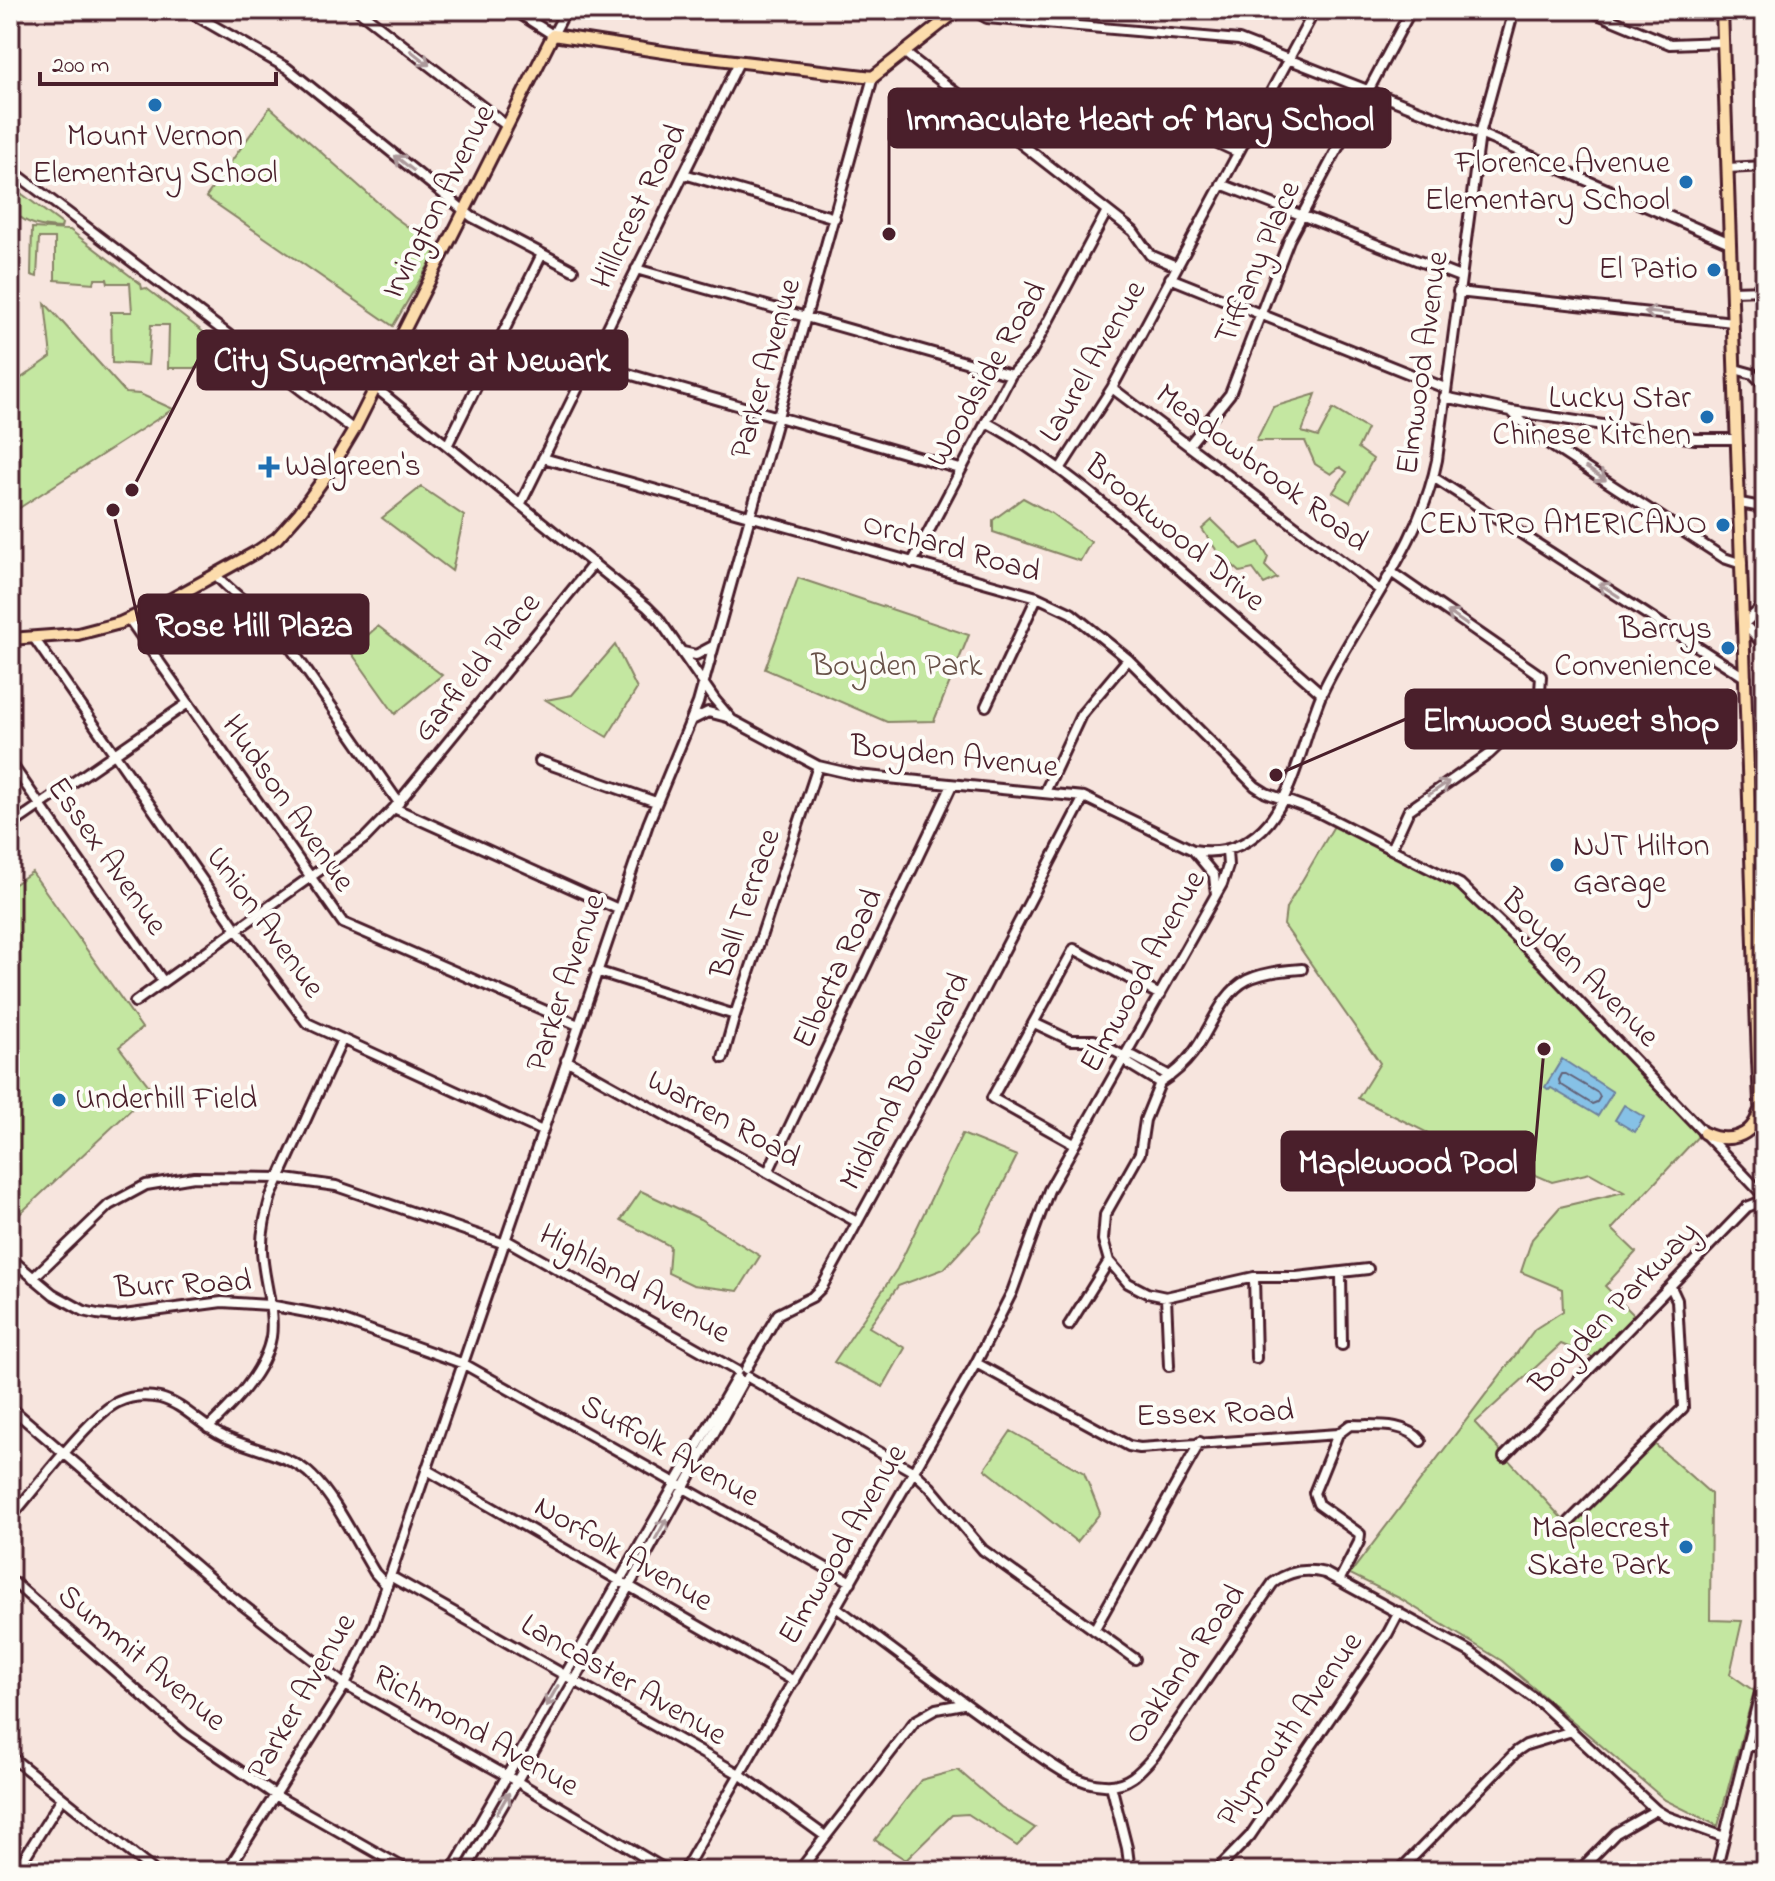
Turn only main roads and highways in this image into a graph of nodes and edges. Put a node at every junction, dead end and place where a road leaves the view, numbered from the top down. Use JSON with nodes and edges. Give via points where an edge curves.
{"nodes":[{"id":1,"x":958,"y":10,"type":"edge"},
{"id":2,"x":1722,"y":10,"type":"edge"},
{"id":3,"x":10,"y":639,"type":"edge"},
{"id":4,"x":1760,"y":945,"type":"edge"},
{"id":5,"x":1759,"y":1049,"type":"junction"},
{"id":6,"x":1765,"y":1075,"type":"edge"},
{"id":7,"x":1760,"y":1102,"type":"junction"},
{"id":8,"x":1704,"y":1133,"type":"road end"},
{"id":9,"x":1765,"y":1147,"type":"edge"}],
"edges":[{"from":1,"to":3,"type":"main road","name":"Irvington Avenue","via":[[873,77],[553,35],[354,430],[286,529],[216,575],[129,619],[78,634]]},
{"from":2,"to":4,"type":"main road"},
{"from":4,"to":5,"type":"main road"},
{"from":5,"to":6,"type":"main road"},
{"from":5,"to":7,"type":"main road"},
{"from":7,"to":8,"type":"main road","via":[[1757,1118],[1743,1134],[1720,1138]]},
{"from":7,"to":9,"type":"main road"}]}
